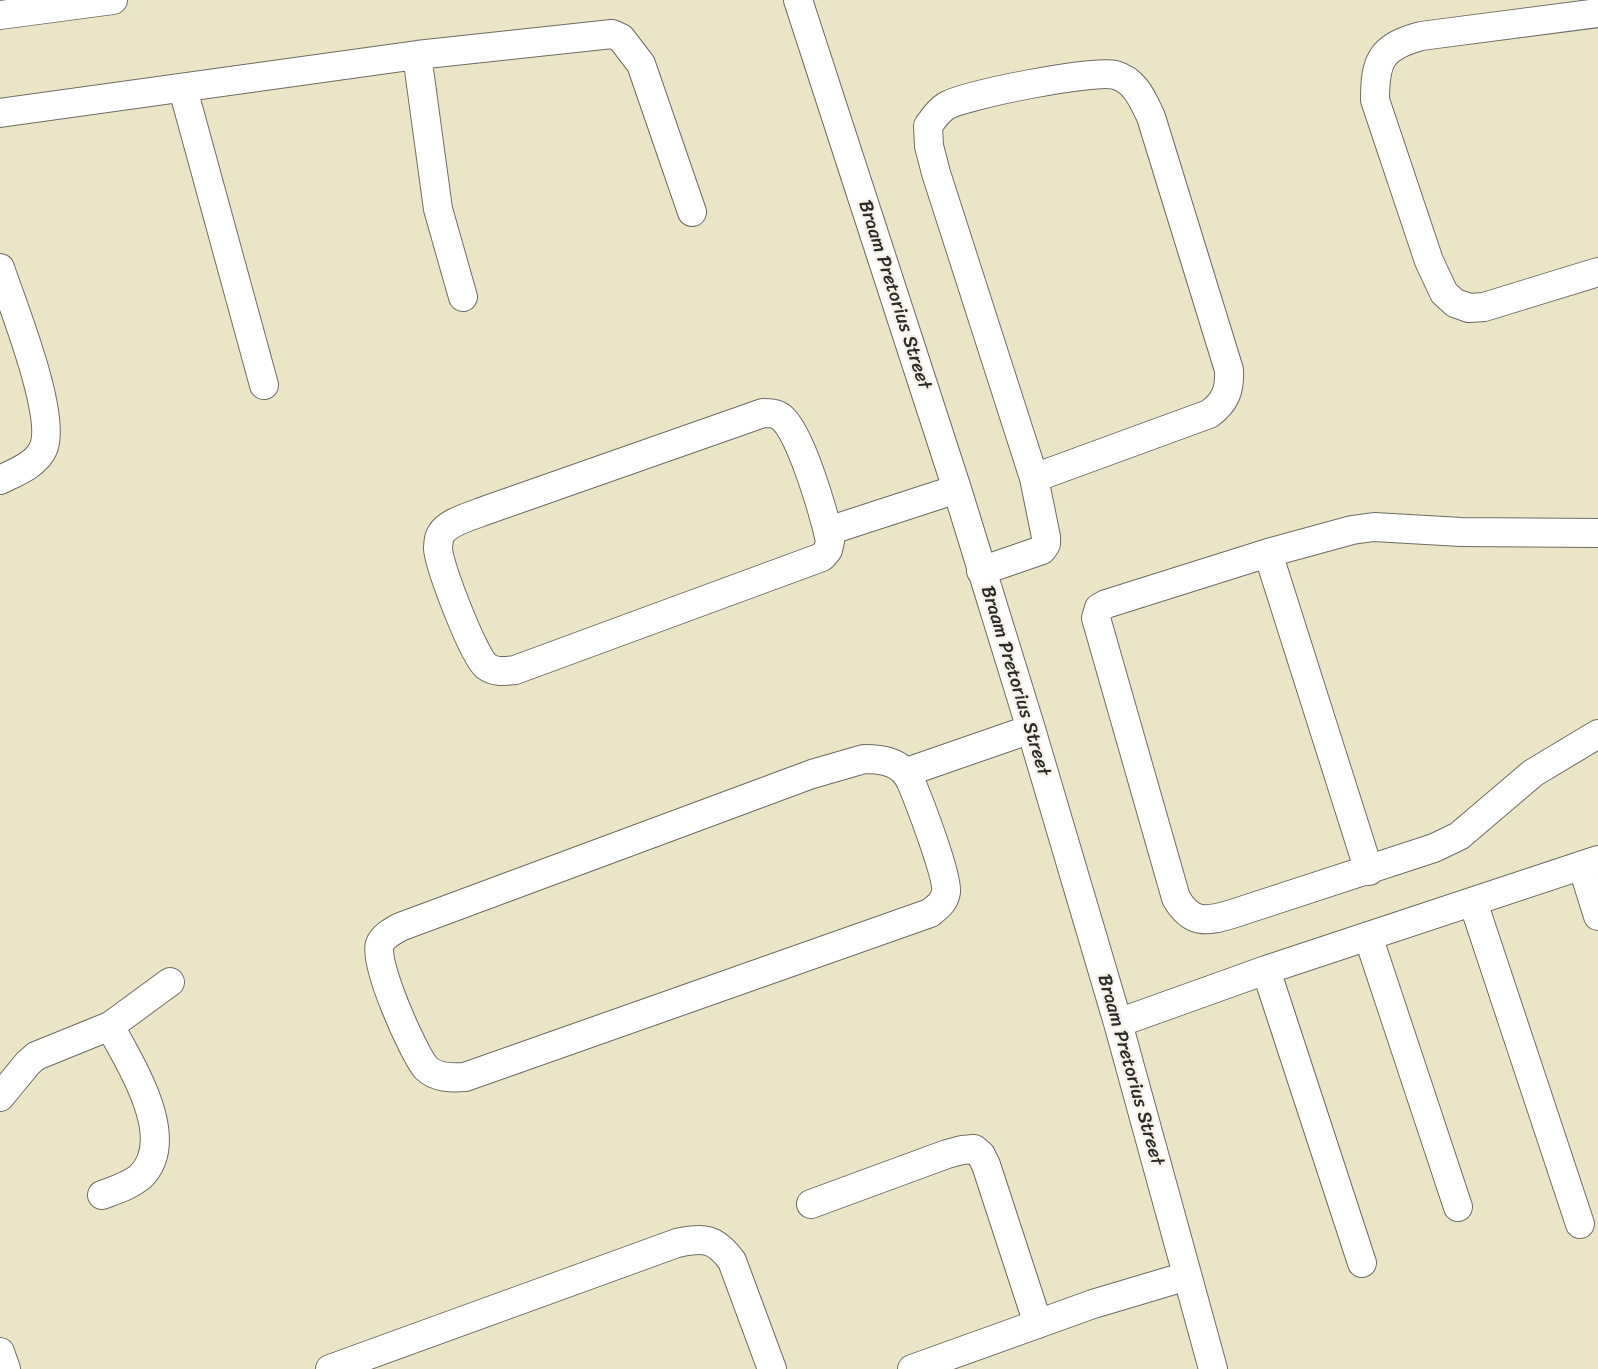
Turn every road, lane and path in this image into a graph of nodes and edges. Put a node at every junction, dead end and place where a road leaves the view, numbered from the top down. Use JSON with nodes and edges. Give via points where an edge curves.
{"nodes":[{"id":1,"x":114,"y":0,"type":"edge"},
{"id":2,"x":798,"y":0,"type":"edge"},
{"id":3,"x":1598,"y":13,"type":"edge"},
{"id":4,"x":0,"y":15,"type":"edge"},
{"id":5,"x":417,"y":55,"type":"junction"},
{"id":6,"x":183,"y":89,"type":"junction"},
{"id":7,"x":0,"y":113,"type":"edge"},
{"id":8,"x":692,"y":212,"type":"dead end"},
{"id":9,"x":0,"y":268,"type":"edge"},
{"id":10,"x":1598,"y":272,"type":"edge"},
{"id":11,"x":463,"y":297,"type":"dead end"},
{"id":12,"x":264,"y":385,"type":"dead end"},
{"id":13,"x":1034,"y":478,"type":"junction"},
{"id":14,"x":0,"y":480,"type":"edge"},
{"id":15,"x":957,"y":490,"type":"junction"},
{"id":16,"x":828,"y":531,"type":"junction"},
{"id":17,"x":1598,"y":533,"type":"edge"},
{"id":18,"x":1268,"y":553,"type":"junction"},
{"id":19,"x":981,"y":571,"type":"junction"},
{"id":20,"x":1031,"y":730,"type":"junction"},
{"id":21,"x":1598,"y":734,"type":"edge"},
{"id":22,"x":907,"y":772,"type":"junction"},
{"id":23,"x":1590,"y":862,"type":"edge"},
{"id":24,"x":1368,"y":871,"type":"junction"},
{"id":25,"x":1473,"y":902,"type":"junction"},
{"id":26,"x":1598,"y":916,"type":"edge"},
{"id":27,"x":1368,"y":936,"type":"junction"},
{"id":28,"x":1266,"y":970,"type":"junction"},
{"id":29,"x":170,"y":982,"type":"dead end"},
{"id":30,"x":1118,"y":1023,"type":"junction"},
{"id":31,"x":110,"y":1026,"type":"junction"},
{"id":32,"x":0,"y":1097,"type":"edge"},
{"id":33,"x":102,"y":1194,"type":"dead end"},
{"id":34,"x":811,"y":1204,"type":"dead end"},
{"id":35,"x":1458,"y":1207,"type":"dead end"},
{"id":36,"x":1580,"y":1224,"type":"dead end"},
{"id":37,"x":1362,"y":1263,"type":"dead end"},
{"id":38,"x":1187,"y":1276,"type":"junction"},
{"id":39,"x":1038,"y":1324,"type":"junction"},
{"id":40,"x":0,"y":1352,"type":"edge"},
{"id":41,"x":6,"y":1369,"type":"edge"},
{"id":42,"x":330,"y":1369,"type":"edge"},
{"id":43,"x":772,"y":1369,"type":"edge"},
{"id":44,"x":912,"y":1369,"type":"edge"},
{"id":45,"x":1213,"y":1369,"type":"edge"}],
"edges":[{"from":1,"to":4,"type":"street"},
{"from":2,"to":15,"type":"street","name":"Braam Pretorius Street"},
{"from":3,"to":10,"type":"street","via":[[1402,41],[1390,48],[1378,62],[1375,100],[1429,261],[1444,293],[1455,303],[1469,308],[1484,307]]},
{"from":5,"to":6,"type":"street"},
{"from":5,"to":8,"type":"street","via":[[603,33],[621,38],[641,64]]},
{"from":5,"to":11,"type":"street","via":[[438,209]]},
{"from":6,"to":7,"type":"street","via":[[61,102]]},
{"from":6,"to":12,"type":"street"},
{"from":9,"to":14,"type":"street","via":[[32,364],[44,408],[46,432],[43,450],[32,462]]},
{"from":13,"to":13,"type":"street","via":[[936,173],[928,126],[945,106],[966,98],[1081,75],[1115,75],[1130,83],[1140,95],[1150,117],[1229,370],[1229,384],[1224,400],[1210,414]]},
{"from":13,"to":19,"type":"street","via":[[1046,544],[1034,554]]},
{"from":15,"to":16,"type":"street"},
{"from":15,"to":19,"type":"street","name":"Braam Pretorius Street"},
{"from":16,"to":16,"type":"street","via":[[791,428],[782,418],[768,413],[727,424],[451,524],[441,533],[438,548],[452,594],[477,655],[487,667],[501,672],[524,667],[822,557],[828,550]]},
{"from":17,"to":18,"type":"street","via":[[1461,532],[1374,527]]},
{"from":18,"to":24,"type":"street"},
{"from":18,"to":24,"type":"street","via":[[1106,604],[1100,608],[1096,618],[1176,898],[1183,910],[1197,919],[1212,920]]},
{"from":19,"to":20,"type":"street","name":"Braam Pretorius Street"},
{"from":20,"to":22,"type":"street"},
{"from":20,"to":30,"type":"street","name":"Braam Pretorius Street"},
{"from":21,"to":24,"type":"street","via":[[1533,773],[1459,836]]},
{"from":22,"to":22,"type":"street","via":[[944,879],[946,892],[942,904],[930,913],[465,1077],[438,1076],[426,1068],[394,1004],[378,952],[386,936],[400,927],[812,774],[864,758],[887,761]]},
{"from":23,"to":25,"type":"street"},
{"from":23,"to":26,"type":"street"},
{"from":25,"to":27,"type":"street"},
{"from":25,"to":36,"type":"street"},
{"from":27,"to":28,"type":"street"},
{"from":27,"to":35,"type":"street"},
{"from":28,"to":30,"type":"street"},
{"from":28,"to":37,"type":"street"},
{"from":29,"to":31,"type":"street"},
{"from":30,"to":38,"type":"street","name":"Braam Pretorius Street"},
{"from":31,"to":32,"type":"street","via":[[36,1056]]},
{"from":31,"to":33,"type":"street","via":[[150,1108],[154,1138],[150,1161],[139,1177],[122,1188]]},
{"from":34,"to":39,"type":"street","via":[[947,1154],[974,1149],[986,1165]]},
{"from":38,"to":39,"type":"street"},
{"from":38,"to":45,"type":"street","name":"Braam Pretorius Street"},
{"from":39,"to":44,"type":"street"},
{"from":40,"to":41,"type":"street"},
{"from":42,"to":43,"type":"street","via":[[667,1246],[697,1239],[710,1241],[722,1248],[732,1261]]}]}
